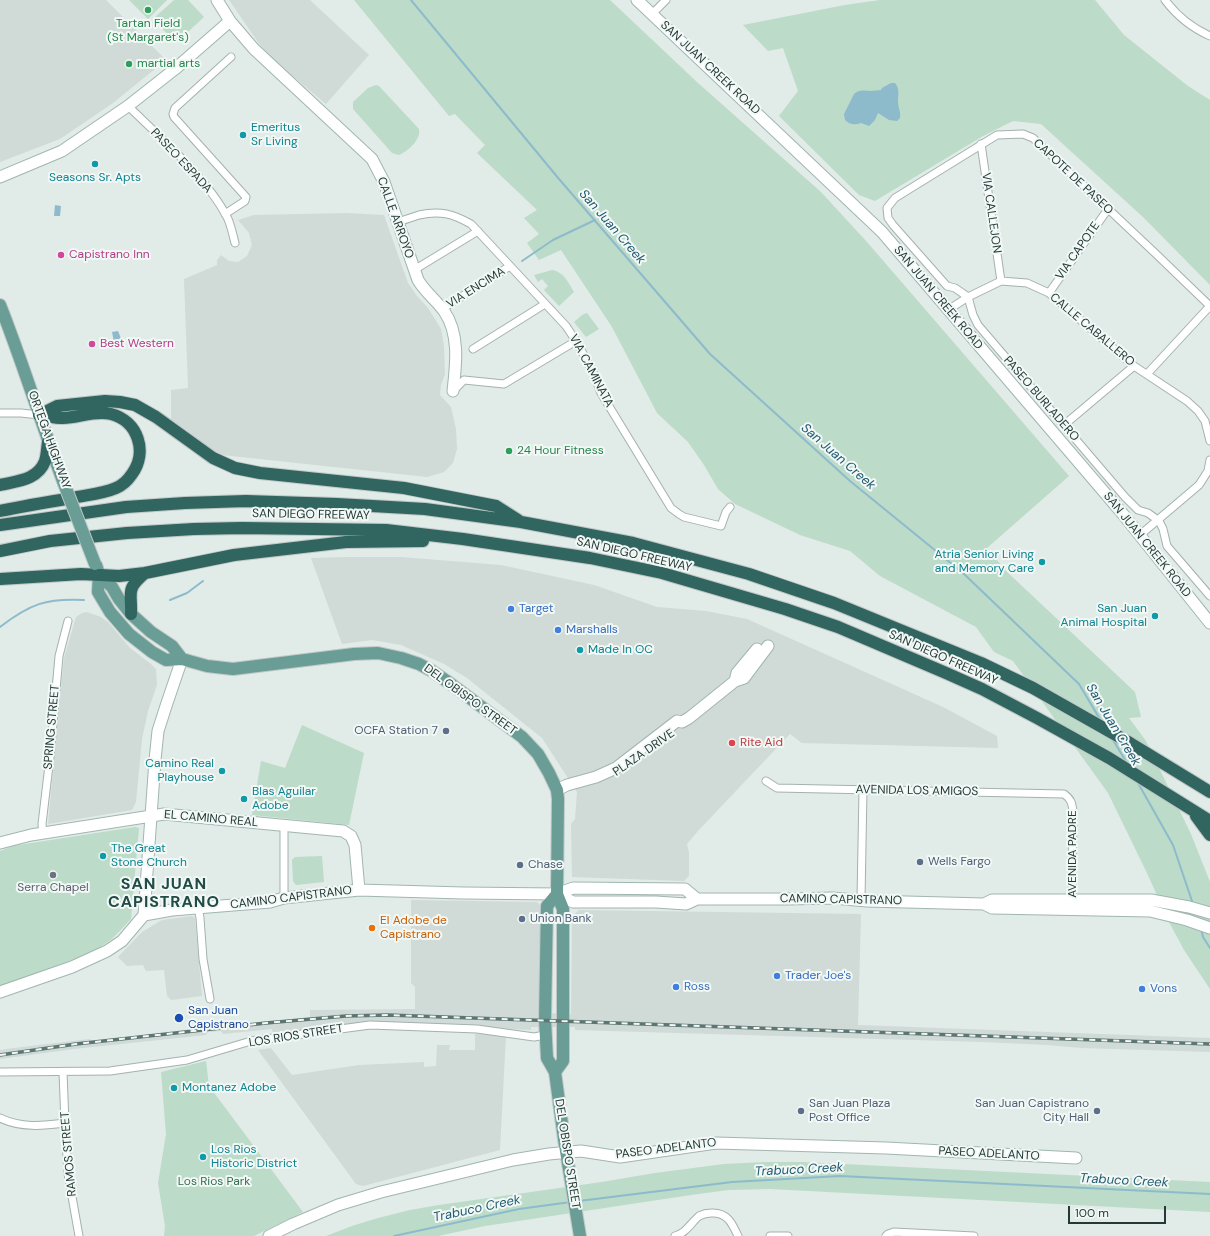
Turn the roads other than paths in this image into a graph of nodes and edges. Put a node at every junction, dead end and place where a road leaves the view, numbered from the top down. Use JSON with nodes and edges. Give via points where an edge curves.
{"nodes":[{"id":1,"x":217,"y":0,"type":"edge"},
{"id":2,"x":637,"y":0,"type":"edge"},
{"id":3,"x":666,"y":0,"type":"edge"},
{"id":4,"x":1165,"y":0,"type":"edge"},
{"id":5,"x":652,"y":14,"type":"junction"},
{"id":6,"x":230,"y":21,"type":"junction"},
{"id":7,"x":1210,"y":36,"type":"edge"},
{"id":8,"x":231,"y":57,"type":"dead end"},
{"id":9,"x":128,"y":106,"type":"junction"},
{"id":10,"x":981,"y":144,"type":"junction"},
{"id":11,"x":0,"y":177,"type":"edge"},
{"id":12,"x":1108,"y":209,"type":"junction"},
{"id":13,"x":225,"y":214,"type":"junction"},
{"id":14,"x":402,"y":220,"type":"junction"},
{"id":15,"x":478,"y":231,"type":"junction"},
{"id":16,"x":235,"y":243,"type":"dead end"},
{"id":17,"x":510,"y":266,"type":"junction"},
{"id":18,"x":414,"y":270,"type":"junction"},
{"id":19,"x":1001,"y":281,"type":"junction"},
{"id":20,"x":1049,"y":293,"type":"junction"},
{"id":21,"x":968,"y":297,"type":"junction"},
{"id":22,"x":545,"y":304,"type":"junction"},
{"id":23,"x":0,"y":305,"type":"edge"},
{"id":24,"x":1210,"y":306,"type":"edge"},
{"id":25,"x":442,"y":309,"type":"junction"},
{"id":26,"x":948,"y":310,"type":"junction"},
{"id":27,"x":576,"y":340,"type":"junction"},
{"id":28,"x":473,"y":348,"type":"dead end"},
{"id":29,"x":1134,"y":366,"type":"junction"},
{"id":30,"x":1147,"y":374,"type":"junction"},
{"id":31,"x":453,"y":391,"type":"joint"},
{"id":32,"x":0,"y":413,"type":"edge"},
{"id":33,"x":39,"y":415,"type":"junction"},
{"id":34,"x":1208,"y":420,"type":"edge"},
{"id":35,"x":1064,"y":425,"type":"junction"},
{"id":36,"x":1210,"y":441,"type":"edge"},
{"id":37,"x":48,"y":442,"type":"junction"},
{"id":38,"x":1210,"y":460,"type":"edge"},
{"id":39,"x":1209,"y":472,"type":"edge"},
{"id":40,"x":0,"y":485,"type":"edge"},
{"id":41,"x":730,"y":507,"type":"dead end"},
{"id":42,"x":0,"y":511,"type":"edge"},
{"id":43,"x":1159,"y":520,"type":"junction"},
{"id":44,"x":521,"y":522,"type":"junction"},
{"id":45,"x":0,"y":525,"type":"edge"},
{"id":46,"x":1140,"y":535,"type":"junction"},
{"id":47,"x":462,"y":539,"type":"junction"},
{"id":48,"x":0,"y":551,"type":"edge"},
{"id":49,"x":97,"y":569,"type":"junction"},
{"id":50,"x":145,"y":572,"type":"junction"},
{"id":51,"x":0,"y":579,"type":"edge"},
{"id":52,"x":1210,"y":596,"type":"edge"},
{"id":53,"x":131,"y":614,"type":"junction"},
{"id":54,"x":68,"y":621,"type":"dead end"},
{"id":55,"x":1210,"y":623,"type":"edge"},
{"id":56,"x":766,"y":644,"type":"dead end"},
{"id":57,"x":182,"y":659,"type":"junction"},
{"id":58,"x":766,"y":781,"type":"dead end"},
{"id":59,"x":557,"y":790,"type":"junction"},
{"id":60,"x":863,"y":790,"type":"junction"},
{"id":61,"x":1210,"y":792,"type":"edge"},
{"id":62,"x":1070,"y":798,"type":"joint"},
{"id":63,"x":1190,"y":809,"type":"junction"},
{"id":64,"x":152,"y":816,"type":"junction"},
{"id":65,"x":1210,"y":821,"type":"edge"},
{"id":66,"x":284,"y":826,"type":"junction"},
{"id":67,"x":43,"y":833,"type":"junction"},
{"id":68,"x":1210,"y":835,"type":"edge"},
{"id":69,"x":0,"y":843,"type":"edge"},
{"id":70,"x":359,"y":890,"type":"junction"},
{"id":71,"x":557,"y":894,"type":"junction"},
{"id":72,"x":284,"y":898,"type":"junction"},
{"id":73,"x":861,"y":899,"type":"junction"},
{"id":74,"x":1072,"y":905,"type":"junction"},
{"id":75,"x":198,"y":907,"type":"junction"},
{"id":76,"x":1210,"y":913,"type":"edge"},
{"id":77,"x":144,"y":915,"type":"junction"},
{"id":78,"x":1210,"y":928,"type":"edge"},
{"id":79,"x":0,"y":992,"type":"edge"},
{"id":80,"x":210,"y":999,"type":"dead end"},
{"id":81,"x":545,"y":1035,"type":"junction"},
{"id":82,"x":0,"y":1072,"type":"edge"},
{"id":83,"x":64,"y":1072,"type":"junction"},
{"id":84,"x":555,"y":1072,"type":"junction"},
{"id":85,"x":0,"y":1118,"type":"edge"},
{"id":86,"x":65,"y":1123,"type":"junction"},
{"id":87,"x":566,"y":1153,"type":"junction"},
{"id":88,"x":1076,"y":1158,"type":"dead end"},
{"id":89,"x":579,"y":1230,"type":"edge"},
{"id":90,"x":935,"y":1235,"type":"edge"},
{"id":91,"x":79,"y":1236,"type":"edge"},
{"id":92,"x":269,"y":1236,"type":"edge"},
{"id":93,"x":675,"y":1236,"type":"edge"},
{"id":94,"x":738,"y":1236,"type":"edge"},
{"id":95,"x":770,"y":1236,"type":"edge"},
{"id":96,"x":788,"y":1236,"type":"edge"},
{"id":97,"x":886,"y":1236,"type":"edge"},
{"id":98,"x":974,"y":1236,"type":"edge"}],
"edges":[{"from":1,"to":6,"type":"main road","name":"CALLE ARROYO"},
{"from":2,"to":5,"type":"main road","name":"SAN JUAN CREEK ROAD"},
{"from":3,"to":5,"type":"street"},
{"from":4,"to":7,"type":"street","via":[[1174,12],[1197,30]]},
{"from":5,"to":26,"type":"main road","name":"SAN JUAN CREEK ROAD","via":[[882,232]]},
{"from":6,"to":9,"type":"main road"},
{"from":6,"to":14,"type":"main road","name":"CALLE ARROYO","via":[[265,59],[372,159]]},
{"from":8,"to":13,"type":"street","via":[[175,108],[173,114],[246,198]]},
{"from":9,"to":11,"type":"main road","via":[[62,151]]},
{"from":9,"to":13,"type":"street","name":"PASEO ESPADA","via":[[198,176]]},
{"from":10,"to":12,"type":"street","name":"CAPOTE DE PASEO","via":[[997,135],[1023,134],[1033,138]]},
{"from":10,"to":19,"type":"street","name":"VIA CALLEJON"},
{"from":10,"to":21,"type":"street","name":"CAPOTE DE PASEO","via":[[895,198],[887,208],[888,218],[893,225],[947,286]]},
{"from":12,"to":20,"type":"street","name":"VIA CAPOTE"},
{"from":12,"to":24,"type":"street","name":"CAPOTE DE PASEO"},
{"from":13,"to":16,"type":"street","name":"PASEO ESPADA"},
{"from":14,"to":15,"type":"street","name":"VIA CAMINATA","via":[[439,212],[455,215]]},
{"from":14,"to":18,"type":"main road","name":"CALLE ARROYO"},
{"from":15,"to":17,"type":"street","name":"VIA CAMINATA"},
{"from":15,"to":18,"type":"street"},
{"from":17,"to":22,"type":"street","name":"VIA CAMINATA"},
{"from":17,"to":25,"type":"street","name":"VIA ENCIMA"},
{"from":18,"to":25,"type":"main road","name":"CALLE ARROYO","via":[[423,289]]},
{"from":19,"to":20,"type":"street","name":"CALLE CABALLERO","via":[[1027,283]]},
{"from":19,"to":21,"type":"street"},
{"from":20,"to":29,"type":"street","name":"CALLE CABALLERO"},
{"from":21,"to":26,"type":"street"},
{"from":21,"to":35,"type":"street","name":"PASEO BURLADERO","via":[[978,325]]},
{"from":22,"to":27,"type":"street","name":"VIA CAMINATA"},
{"from":22,"to":28,"type":"street"},
{"from":23,"to":33,"type":"main road","name":"ORTEGA HIGHWAY"},
{"from":24,"to":30,"type":"street"},
{"from":25,"to":31,"type":"main road","name":"CALLE ARROYO","via":[[452,327],[455,342]]},
{"from":26,"to":46,"type":"main road","name":"SAN JUAN CREEK ROAD"},
{"from":27,"to":31,"type":"street","via":[[504,384],[464,380]]},
{"from":27,"to":41,"type":"street","name":"VIA CAMINATA","via":[[601,393],[671,508],[684,517],[721,526]]},
{"from":29,"to":30,"type":"street","name":"CALLE CABALLERO"},
{"from":29,"to":35,"type":"street"},
{"from":30,"to":34,"type":"street","name":"CALLE CABALLERO","via":[[1187,401]]},
{"from":32,"to":33,"type":"street"},
{"from":33,"to":37,"type":"main road","name":"ORTEGA HIGHWAY"},
{"from":33,"to":42,"type":"highway","via":[[63,418],[100,413],[118,417],[128,424],[140,443],[136,468],[127,481],[117,488]]},
{"from":33,"to":44,"type":"highway","via":[[57,406],[105,401],[135,405],[213,458],[235,468],[260,473],[404,488],[496,506]]},
{"from":34,"to":36,"type":"street","name":"CALLE CABALLERO"},
{"from":35,"to":43,"type":"street","name":"PASEO BURLADERO","via":[[1132,505]]},
{"from":37,"to":40,"type":"highway","via":[[39,471],[28,478]]},
{"from":37,"to":49,"type":"main road","name":"ORTEGA HIGHWAY","bridge":true},
{"from":38,"to":39,"type":"street"},
{"from":39,"to":43,"type":"street","via":[[1193,491]]},
{"from":43,"to":46,"type":"street"},
{"from":43,"to":52,"type":"street","via":[[1167,546]]},
{"from":44,"to":45,"type":"highway","name":"SAN DIEGO FREEWAY","via":[[426,509],[246,501],[126,508]]},
{"from":44,"to":61,"type":"highway","name":"SAN DIEGO FREEWAY","via":[[633,543],[749,574],[834,603],[981,663],[1033,688]]},
{"from":46,"to":55,"type":"main road","name":"SAN JUAN CREEK ROAD"},
{"from":47,"to":48,"type":"highway","name":"SAN DIEGO FREEWAY","via":[[386,530],[242,528],[126,533],[50,541]]},
{"from":47,"to":50,"type":"highway","via":[[346,542],[234,555]]},
{"from":47,"to":63,"type":"highway","name":"SAN DIEGO FREEWAY","via":[[590,558],[662,573],[838,627],[982,689],[1109,758]]},
{"from":49,"to":50,"type":"highway","via":[[119,576]]},
{"from":49,"to":51,"type":"highway"},
{"from":49,"to":53,"type":"main road","name":"ORTEGA HIGHWAY"},
{"from":49,"to":57,"type":"main road","name":"ORTEGA HIGHWAY","via":[[98,592],[124,629],[166,660]]},
{"from":50,"to":53,"type":"highway","via":[[134,582],[131,589]]},
{"from":53,"to":57,"type":"main road","name":"ORTEGA HIGHWAY","via":[[172,646]]},
{"from":54,"to":67,"type":"street","name":"SPRING STREET","via":[[59,656]]},
{"from":56,"to":59,"type":"main road","name":"PLAZA DRIVE","via":[[737,673],[735,681],[682,722],[682,727],[620,773],[583,787]]},
{"from":57,"to":59,"type":"main road","name":"DEL OBISPO STREET","via":[[207,666],[233,669],[366,653],[412,661],[432,671],[522,737],[545,764]]},
{"from":57,"to":64,"type":"main road","via":[[158,731]]},
{"from":58,"to":60,"type":"street","name":"AVENIDA LOS AMIGOS","via":[[778,788]]},
{"from":59,"to":71,"type":"main road","name":"DEL OBISPO STREET"},
{"from":60,"to":62,"type":"street","name":"AVENIDA LOS AMIGOS","via":[[1064,794]]},
{"from":60,"to":73,"type":"street"},
{"from":62,"to":74,"type":"street","name":"AVENIDA PADRE","via":[[1073,804]]},
{"from":63,"to":65,"type":"highway","name":"SAN DIEGO FREEWAY"},
{"from":63,"to":68,"type":"highway"},
{"from":64,"to":66,"type":"main road","name":"EL CAMINO REAL","via":[[166,814]]},
{"from":64,"to":67,"type":"main road","name":"EL CAMINO REAL"},
{"from":64,"to":77,"type":"main road"},
{"from":66,"to":70,"type":"main road","name":"EL CAMINO REAL","via":[[343,831],[351,836],[355,845]]},
{"from":66,"to":72,"type":"street"},
{"from":67,"to":69,"type":"main road","name":"EL CAMINO REAL"},
{"from":70,"to":71,"type":"main road","name":"CAMINO CAPISTRANO"},
{"from":70,"to":72,"type":"main road","name":"CAMINO CAPISTRANO"},
{"from":71,"to":73,"type":"main road","name":"CAMINO CAPISTRANO","via":[[573,902],[686,904],[698,899]]},
{"from":71,"to":81,"type":"main road","name":"DEL OBISPO STREET","via":[[547,906]]},
{"from":71,"to":84,"type":"main road","name":"DEL OBISPO STREET","via":[[563,909],[563,1061]]},
{"from":72,"to":75,"type":"main road","name":"CAMINO CAPISTRANO","via":[[270,902]]},
{"from":73,"to":74,"type":"main road","name":"CAMINO CAPISTRANO","via":[[984,904],[992,908]]},
{"from":74,"to":76,"type":"main road","name":"CAMINO CAPISTRANO","via":[[1151,900]]},
{"from":74,"to":78,"type":"main road","name":"CAMINO CAPISTRANO","via":[[1156,912]]},
{"from":75,"to":77,"type":"main road","name":"CAMINO CAPISTRANO"},
{"from":75,"to":80,"type":"street"},
{"from":77,"to":79,"type":"main road","via":[[122,941],[107,951]]},
{"from":81,"to":83,"type":"street","name":"LOS RIOS STREET","via":[[534,1037],[477,1029],[370,1025],[252,1041],[187,1060],[110,1071]]},
{"from":81,"to":84,"type":"main road","name":"DEL OBISPO STREET","via":[[547,1058]]},
{"from":82,"to":83,"type":"street","name":"LOS RIOS STREET"},
{"from":83,"to":86,"type":"street","name":"RAMOS STREET"},
{"from":84,"to":87,"type":"main road","name":"DEL OBISPO STREET"},
{"from":85,"to":86,"type":"street","via":[[31,1126]]},
{"from":86,"to":91,"type":"street","name":"RAMOS STREET","via":[[68,1174]]},
{"from":87,"to":88,"type":"main road","name":"PASEO ADELANTO","via":[[581,1151],[620,1157],[716,1143]]},
{"from":87,"to":89,"type":"main road","name":"DEL OBISPO STREET"},
{"from":87,"to":92,"type":"main road","name":"PASEO ADELANTO","via":[[513,1160],[363,1197],[310,1216]]},
{"from":90,"to":97,"type":"street","via":[[894,1232]]},
{"from":90,"to":98,"type":"street"},
{"from":93,"to":94,"type":"street","via":[[701,1215],[712,1213],[728,1218]]},
{"from":95,"to":96,"type":"street"}]}
